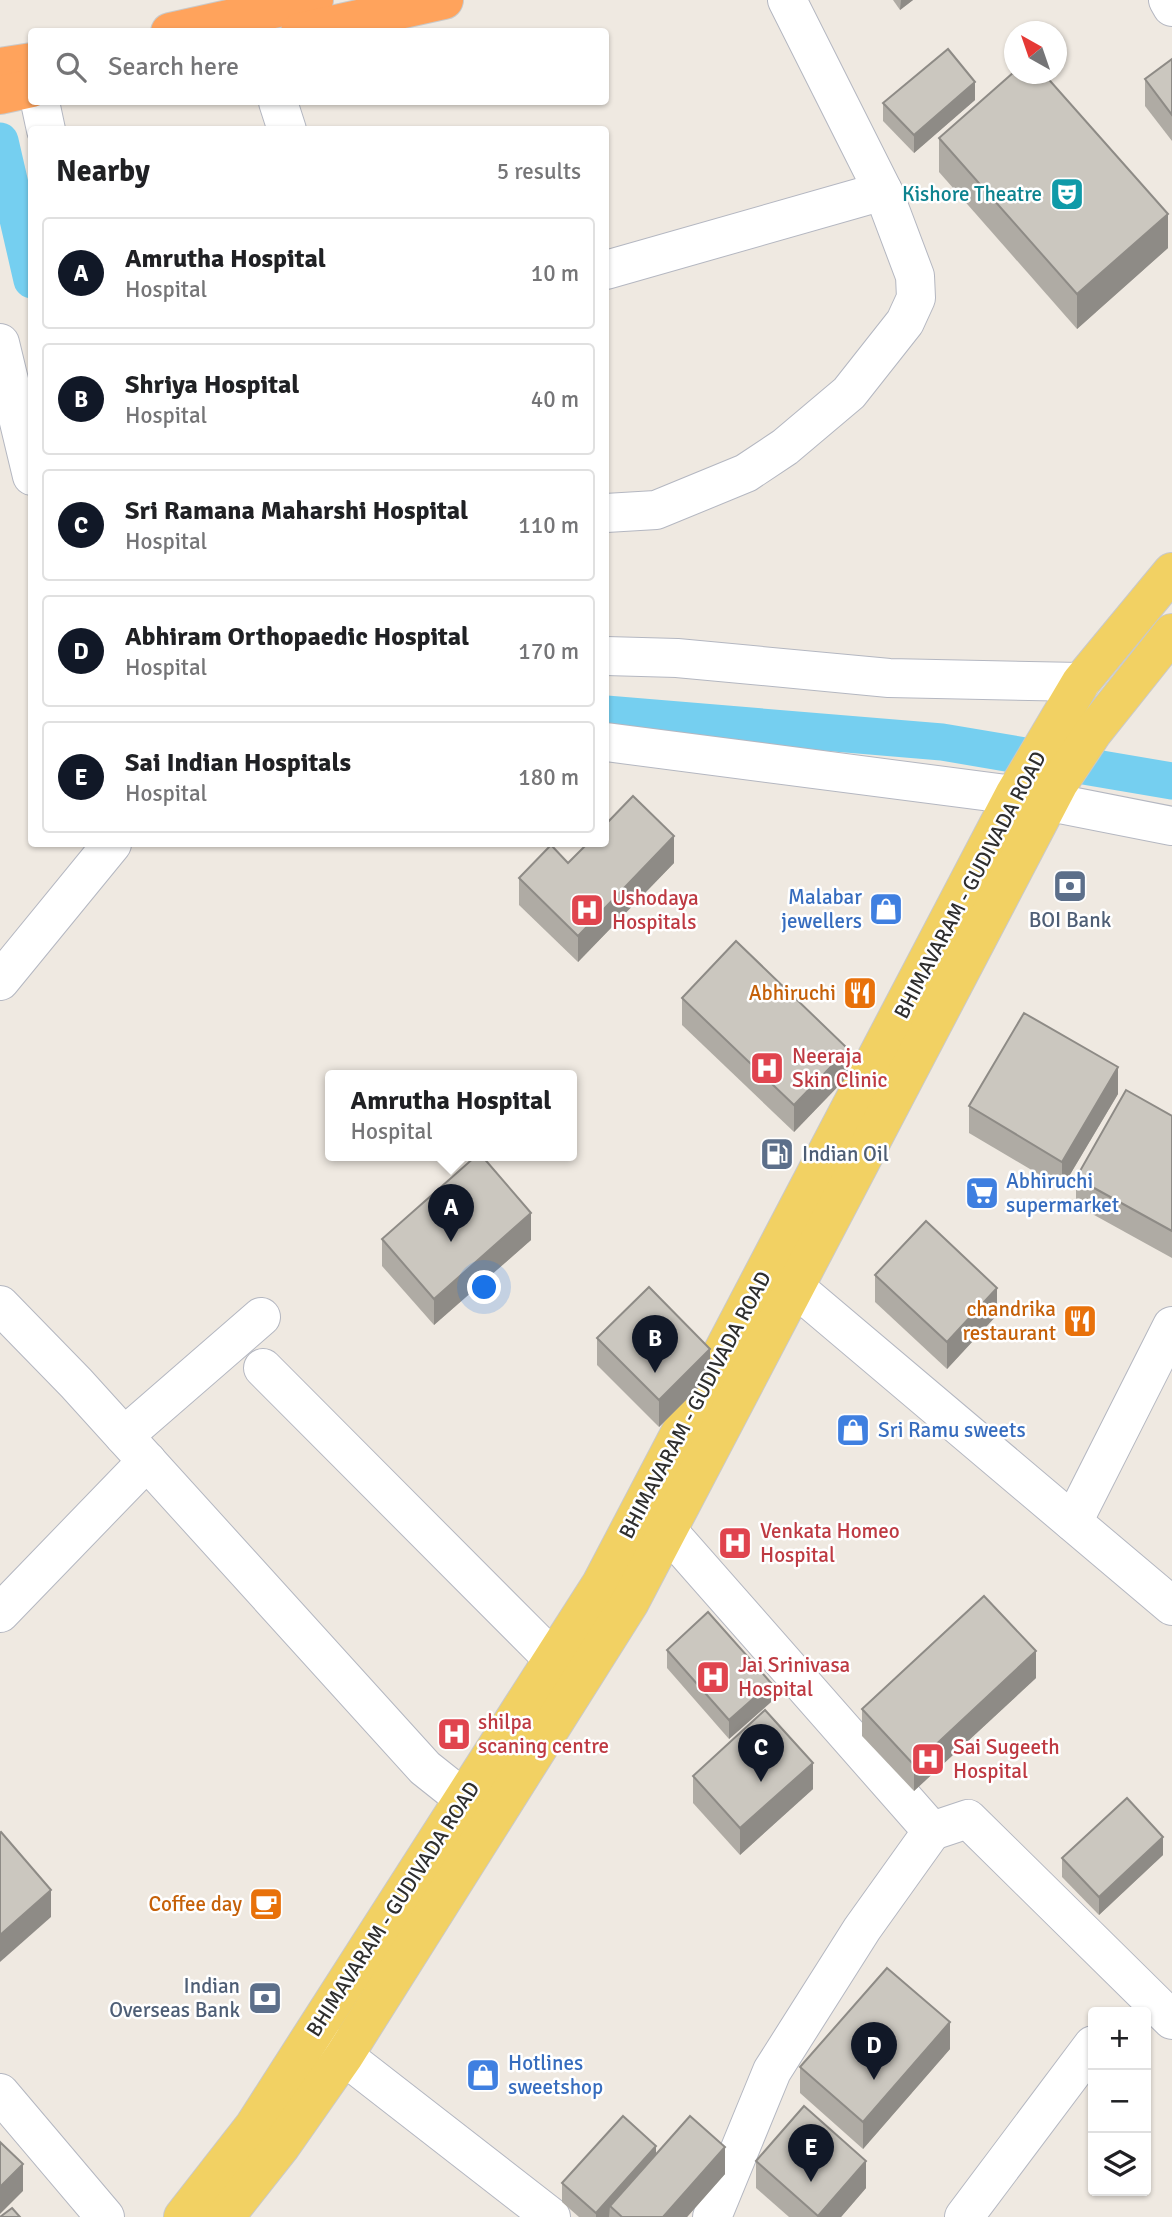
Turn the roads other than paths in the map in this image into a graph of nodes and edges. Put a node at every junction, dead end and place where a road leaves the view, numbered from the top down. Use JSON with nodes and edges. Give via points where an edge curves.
{"nodes":[{"id":1,"x":314,"y":0,"type":"edge"},
{"id":2,"x":444,"y":0,"type":"edge"},
{"id":3,"x":787,"y":0,"type":"edge"},
{"id":4,"x":1168,"y":0,"type":"edge"},
{"id":5,"x":1172,"y":7,"type":"edge"},
{"id":6,"x":254,"y":23,"type":"edge"},
{"id":7,"x":207,"y":28,"type":"edge"},
{"id":8,"x":318,"y":28,"type":"edge"},
{"id":9,"x":33,"y":105,"type":"edge"},
{"id":10,"x":279,"y":105,"type":"edge"},
{"id":11,"x":44,"y":126,"type":"edge"},
{"id":12,"x":286,"y":126,"type":"edge"},
{"id":13,"x":883,"y":191,"type":"junction"},
{"id":14,"x":609,"y":269,"type":"edge"},
{"id":15,"x":0,"y":343,"type":"edge"},
{"id":16,"x":16,"y":419,"type":"junction"},
{"id":17,"x":28,"y":462,"type":"edge"},
{"id":18,"x":0,"y":471,"type":"edge"},
{"id":19,"x":609,"y":513,"type":"edge"},
{"id":20,"x":1172,"y":572,"type":"edge"},
{"id":21,"x":1139,"y":613,"type":"junction"},
{"id":22,"x":1171,"y":634,"type":"edge"},
{"id":23,"x":609,"y":656,"type":"edge"},
{"id":24,"x":1081,"y":682,"type":"junction"},
{"id":25,"x":609,"y":742,"type":"edge"},
{"id":26,"x":1038,"y":788,"type":"junction"},
{"id":27,"x":1172,"y":826,"type":"edge"},
{"id":28,"x":110,"y":847,"type":"edge"},
{"id":29,"x":0,"y":981,"type":"edge"},
{"id":30,"x":783,"y":1276,"type":"junction"},
{"id":31,"x":0,"y":1305,"type":"edge"},
{"id":32,"x":261,"y":1317,"type":"dead end"},
{"id":33,"x":1172,"y":1326,"type":"edge"},
{"id":34,"x":263,"y":1368,"type":"dead end"},
{"id":35,"x":135,"y":1448,"type":"junction"},
{"id":36,"x":654,"y":1519,"type":"junction"},
{"id":37,"x":1073,"y":1522,"type":"junction"},
{"id":38,"x":1172,"y":1605,"type":"edge"},
{"id":39,"x":0,"y":1613,"type":"edge"},
{"id":40,"x":553,"y":1659,"type":"junction"},
{"id":41,"x":464,"y":1799,"type":"junction"},
{"id":42,"x":932,"y":1831,"type":"junction"},
{"id":43,"x":1128,"y":1999,"type":"edge"},
{"id":44,"x":1172,"y":2020,"type":"edge"},
{"id":45,"x":312,"y":2035,"type":"junction"},
{"id":46,"x":1088,"y":2052,"type":"edge"},
{"id":47,"x":344,"y":2056,"type":"junction"},
{"id":48,"x":0,"y":2093,"type":"edge"},
{"id":49,"x":105,"y":2217,"type":"edge"},
{"id":50,"x":183,"y":2217,"type":"edge"},
{"id":51,"x":225,"y":2217,"type":"edge"},
{"id":52,"x":551,"y":2217,"type":"edge"},
{"id":53,"x":712,"y":2217,"type":"edge"},
{"id":54,"x":964,"y":2217,"type":"edge"}],
"edges":[{"from":1,"to":6,"type":"highway"},
{"from":2,"to":8,"type":"highway"},
{"from":3,"to":13,"type":"street"},
{"from":4,"to":5,"type":"street"},
{"from":6,"to":7,"type":"highway"},
{"from":9,"to":11,"type":"street"},
{"from":10,"to":12,"type":"street"},
{"from":13,"to":14,"type":"street"},
{"from":13,"to":19,"type":"street","via":[[915,276],[916,298],[905,321],[849,393],[746,473],[656,510]]},
{"from":15,"to":16,"type":"street"},
{"from":16,"to":17,"type":"street"},
{"from":16,"to":18,"type":"street"},
{"from":20,"to":21,"type":"main road","name":"BHIMAVARAM - GUDIVADA ROAD"},
{"from":21,"to":22,"type":"main road"},
{"from":21,"to":24,"type":"main road","name":"BHIMAVARAM - GUDIVADA ROAD"},
{"from":22,"to":26,"type":"main road","name":"BHIMAVARAM - GUDIVADA ROAD","via":[[1093,732]]},
{"from":23,"to":24,"type":"street","via":[[888,678]]},
{"from":24,"to":26,"type":"main road","name":"BHIMAVARAM - GUDIVADA ROAD","via":[[1055,728]]},
{"from":25,"to":26,"type":"street"},
{"from":26,"to":27,"type":"street"},
{"from":26,"to":30,"type":"main road","name":"BHIMAVARAM - GUDIVADA ROAD"},
{"from":28,"to":29,"type":"street"},
{"from":30,"to":36,"type":"main road","name":"BHIMAVARAM - GUDIVADA ROAD"},
{"from":30,"to":37,"type":"street"},
{"from":31,"to":35,"type":"street"},
{"from":32,"to":35,"type":"street"},
{"from":33,"to":37,"type":"street"},
{"from":34,"to":40,"type":"street"},
{"from":35,"to":39,"type":"street"},
{"from":35,"to":41,"type":"street","via":[[425,1768]]},
{"from":36,"to":40,"type":"main road","name":"BHIMAVARAM - GUDIVADA ROAD","via":[[601,1584]]},
{"from":36,"to":42,"type":"street"},
{"from":36,"to":47,"type":"main road","name":"BHIMAVARAM - GUDIVADA ROAD","via":[[630,1602]]},
{"from":37,"to":38,"type":"street"},
{"from":40,"to":41,"type":"main road","name":"BHIMAVARAM - GUDIVADA ROAD"},
{"from":41,"to":45,"type":"main road","name":"BHIMAVARAM - GUDIVADA ROAD"},
{"from":42,"to":43,"type":"street","via":[[968,1819]]},
{"from":42,"to":53,"type":"street","via":[[862,1929],[772,2071]]},
{"from":43,"to":44,"type":"street"},
{"from":45,"to":47,"type":"street"},
{"from":45,"to":50,"type":"main road","name":"BHIMAVARAM - GUDIVADA ROAD","via":[[254,2126]]},
{"from":46,"to":54,"type":"street"},
{"from":47,"to":51,"type":"main road","name":"BHIMAVARAM - GUDIVADA ROAD"},
{"from":47,"to":52,"type":"street"},
{"from":48,"to":49,"type":"street"}]}
